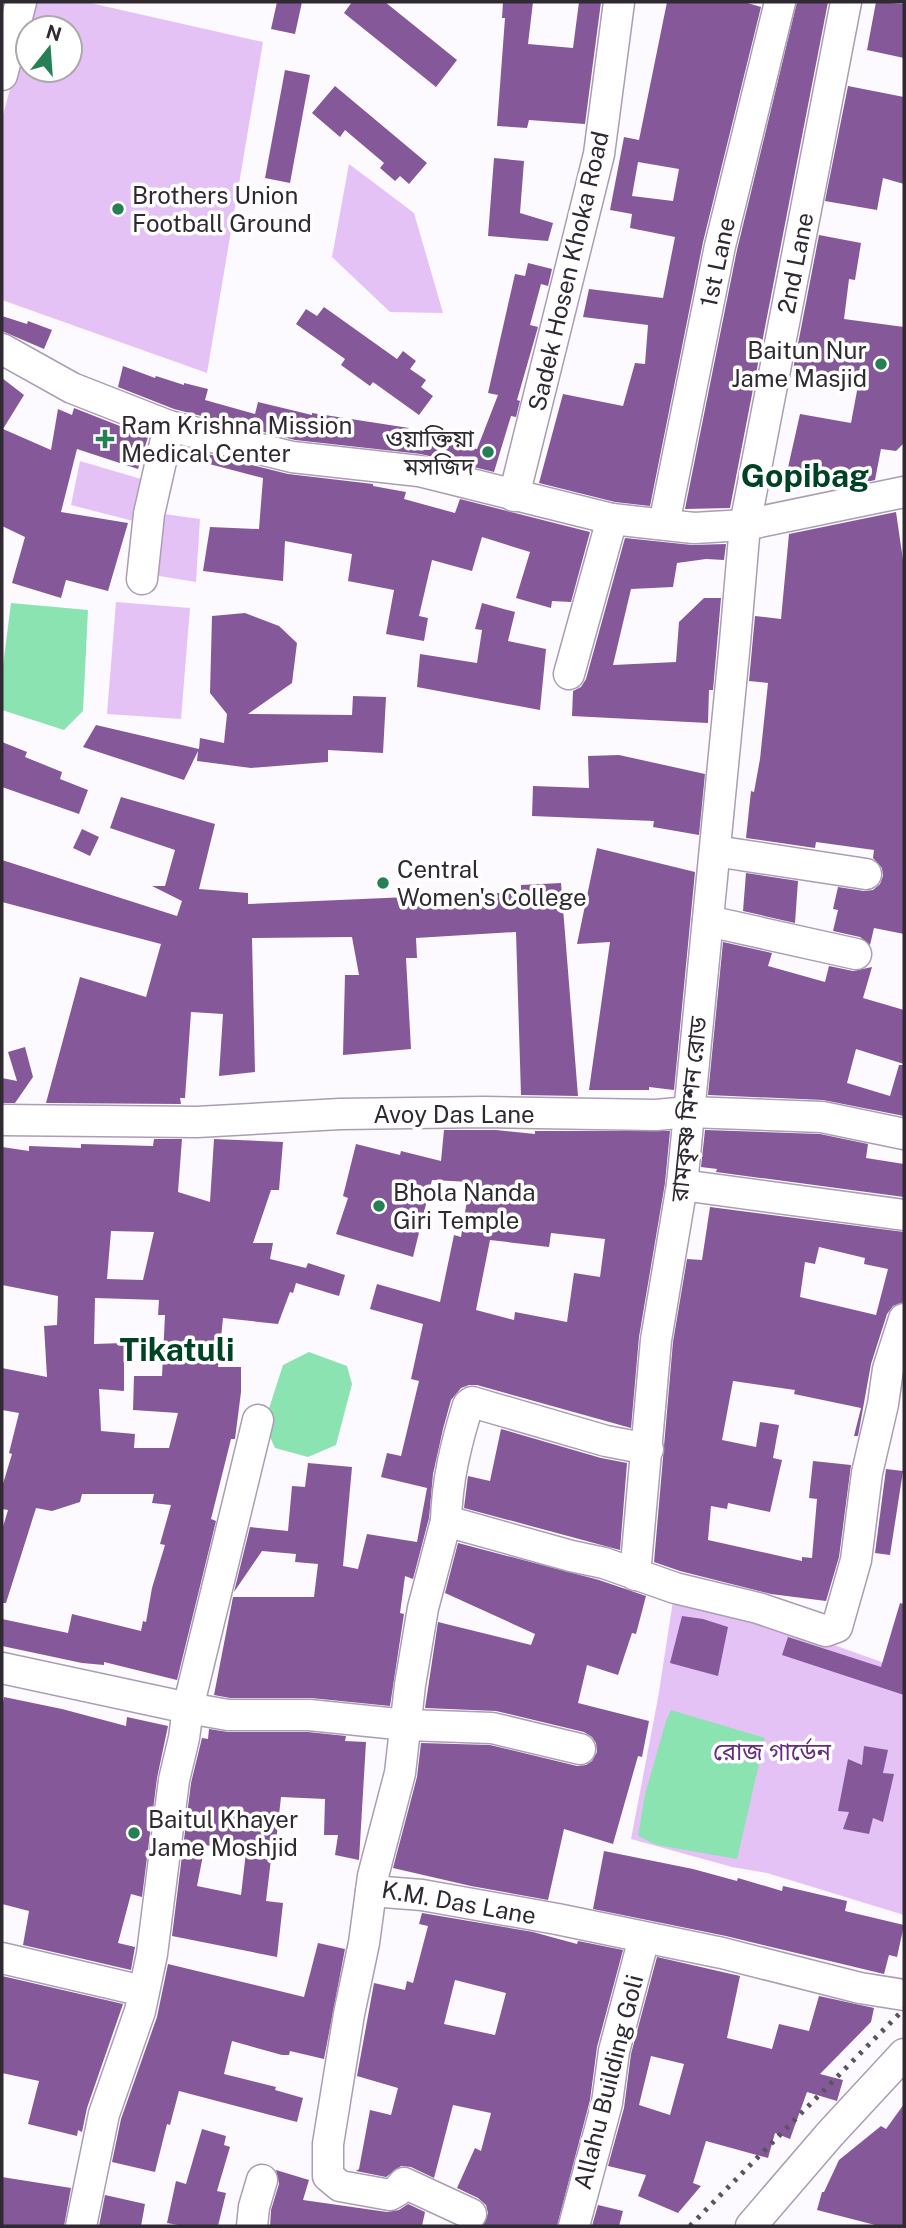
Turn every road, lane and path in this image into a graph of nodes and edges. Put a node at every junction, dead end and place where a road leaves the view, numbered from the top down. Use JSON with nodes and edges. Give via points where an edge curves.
{"nodes":[{"id":1,"x":21,"y":2,"type":"edge"},
{"id":2,"x":619,"y":2,"type":"edge"},
{"id":3,"x":780,"y":2,"type":"edge"},
{"id":4,"x":846,"y":2,"type":"edge"},
{"id":5,"x":2,"y":75,"type":"edge"},
{"id":6,"x":2,"y":349,"type":"edge"},
{"id":7,"x":169,"y":426,"type":"junction"},
{"id":8,"x":904,"y":492,"type":"edge"},
{"id":9,"x":513,"y":496,"type":"junction"},
{"id":10,"x":612,"y":519,"type":"junction"},
{"id":11,"x":664,"y":524,"type":"junction"},
{"id":12,"x":744,"y":525,"type":"junction"},
{"id":13,"x":142,"y":579,"type":"dead end"},
{"id":14,"x":736,"y":642,"type":"joint"},
{"id":15,"x":569,"y":674,"type":"dead end"},
{"id":16,"x":715,"y":851,"type":"junction"},
{"id":17,"x":866,"y":874,"type":"dead end"},
{"id":18,"x":708,"y":921,"type":"junction"},
{"id":19,"x":856,"y":954,"type":"dead end"},
{"id":20,"x":689,"y":1112,"type":"junction"},
{"id":21,"x":2,"y":1120,"type":"edge"},
{"id":22,"x":904,"y":1134,"type":"edge"},
{"id":23,"x":682,"y":1185,"type":"junction"},
{"id":24,"x":904,"y":1215,"type":"edge"},
{"id":25,"x":904,"y":1319,"type":"edge"},
{"id":26,"x":893,"y":1407,"type":"edge"},
{"id":27,"x":258,"y":1420,"type":"dead end"},
{"id":28,"x":648,"y":1448,"type":"junction"},
{"id":29,"x":446,"y":1521,"type":"junction"},
{"id":30,"x":635,"y":1575,"type":"junction"},
{"id":31,"x":2,"y":1671,"type":"edge"},
{"id":32,"x":188,"y":1709,"type":"junction"},
{"id":33,"x":407,"y":1725,"type":"junction"},
{"id":34,"x":580,"y":1749,"type":"dead end"},
{"id":35,"x":371,"y":1891,"type":"junction"},
{"id":36,"x":644,"y":1938,"type":"junction"},
{"id":37,"x":2,"y":1958,"type":"edge"},
{"id":38,"x":143,"y":1991,"type":"junction"},
{"id":39,"x":904,"y":1995,"type":"edge"},
{"id":40,"x":904,"y":2054,"type":"edge"},
{"id":41,"x":262,"y":2180,"type":"dead end"},
{"id":42,"x":471,"y":2214,"type":"dead end"},
{"id":43,"x":81,"y":2226,"type":"edge"},
{"id":44,"x":252,"y":2226,"type":"edge"},
{"id":45,"x":574,"y":2226,"type":"edge"},
{"id":46,"x":751,"y":2226,"type":"edge"}],
"edges":[{"from":1,"to":5,"type":"street"},
{"from":2,"to":9,"type":"street","name":"Sadek Hosen Khoka Road","via":[[599,154]]},
{"from":3,"to":11,"type":"street","name":"1st Lane","via":[[720,246]]},
{"from":4,"to":12,"type":"street","name":"2nd Lane"},
{"from":6,"to":7,"type":"street","via":[[72,388]]},
{"from":7,"to":9,"type":"street","via":[[292,457],[419,471]]},
{"from":7,"to":13,"type":"street","via":[[149,514]]},
{"from":8,"to":12,"type":"street"},
{"from":9,"to":10,"type":"street"},
{"from":10,"to":11,"type":"street"},
{"from":10,"to":15,"type":"street"},
{"from":11,"to":12,"type":"street","via":[[694,528]]},
{"from":12,"to":14,"type":"street","name":"2nd Lane"},
{"from":14,"to":16,"type":"street","name":"রামকৃষ্ণ মিশন রোড"},
{"from":16,"to":17,"type":"street"},
{"from":16,"to":18,"type":"street","name":"রামকৃষ্ণ মিশন রোড"},
{"from":18,"to":19,"type":"street"},
{"from":18,"to":20,"type":"street","name":"রামকৃষ্ণ মিশন রোড"},
{"from":20,"to":21,"type":"street","name":"Avoy Das Lane","via":[[340,1114],[197,1122]]},
{"from":20,"to":22,"type":"street","name":"Avoy Das Lane","via":[[822,1117]]},
{"from":20,"to":23,"type":"street","name":"রামকৃষ্ণ মিশন রোড"},
{"from":23,"to":24,"type":"street"},
{"from":23,"to":28,"type":"street","name":"রামকৃষ্ণ মিশন রোড","via":[[656,1340]]},
{"from":25,"to":26,"type":"street","via":[[888,1369]]},
{"from":26,"to":30,"type":"street","via":[[867,1473],[856,1560],[837,1627],[825,1630]]},
{"from":27,"to":32,"type":"street"},
{"from":28,"to":29,"type":"street","name":"K.M. Das Lane","via":[[606,1441],[472,1402],[454,1450]]},
{"from":28,"to":30,"type":"street","name":"রামকৃষ্ণ মিশন রোড"},
{"from":29,"to":30,"type":"street"},
{"from":29,"to":33,"type":"street","name":"K.M. Das Lane","via":[[423,1608]]},
{"from":31,"to":32,"type":"street"},
{"from":32,"to":33,"type":"street"},
{"from":32,"to":38,"type":"street"},
{"from":33,"to":34,"type":"street","via":[[492,1728]]},
{"from":33,"to":35,"type":"street","name":"K.M. Das Lane"},
{"from":35,"to":36,"type":"street","name":"K.M. Das Lane","via":[[422,1895]]},
{"from":35,"to":42,"type":"street","via":[[328,2144],[328,2176],[340,2186],[390,2195],[405,2183]]},
{"from":36,"to":39,"type":"street","name":"K.M. Das Lane"},
{"from":36,"to":45,"type":"street","name":"Allahu Building Goli"},
{"from":37,"to":38,"type":"street"},
{"from":38,"to":43,"type":"street","via":[[131,2041],[104,2114]]},
{"from":40,"to":46,"type":"street"},
{"from":41,"to":44,"type":"street"}]}
